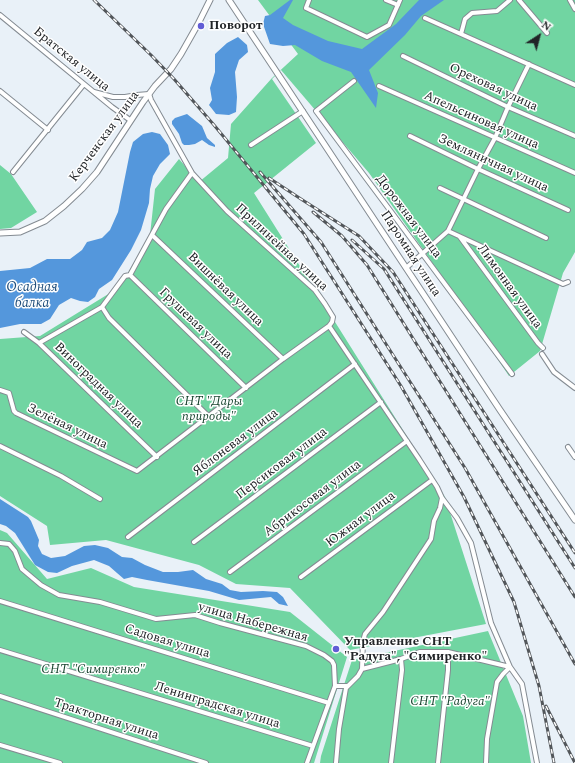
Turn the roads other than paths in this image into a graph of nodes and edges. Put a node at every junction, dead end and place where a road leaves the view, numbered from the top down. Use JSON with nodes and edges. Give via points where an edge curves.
{"nodes":[{"id":1,"x":210,"y":0,"type":"edge"},
{"id":2,"x":229,"y":0,"type":"edge"},
{"id":3,"x":309,"y":0,"type":"edge"},
{"id":4,"x":386,"y":0,"type":"edge"},
{"id":5,"x":400,"y":0,"type":"edge"},
{"id":6,"x":510,"y":0,"type":"edge"},
{"id":7,"x":518,"y":0,"type":"edge"},
{"id":8,"x":570,"y":0,"type":"edge"},
{"id":9,"x":398,"y":5,"type":"junction"},
{"id":10,"x":575,"y":9,"type":"edge"},
{"id":11,"x":0,"y":15,"type":"edge"},
{"id":12,"x":425,"y":18,"type":"dead end"},
{"id":13,"x":460,"y":34,"type":"junction"},
{"id":14,"x":547,"y":34,"type":"dead end"},
{"id":15,"x":403,"y":56,"type":"dead end"},
{"id":16,"x":529,"y":64,"type":"junction"},
{"id":17,"x":354,"y":80,"type":"dead end"},
{"id":18,"x":84,"y":84,"type":"junction"},
{"id":19,"x":575,"y":85,"type":"edge"},
{"id":20,"x":379,"y":86,"type":"dead end"},
{"id":21,"x":0,"y":90,"type":"edge"},
{"id":22,"x":94,"y":92,"type":"junction"},
{"id":23,"x":149,"y":94,"type":"junction"},
{"id":24,"x":508,"y":107,"type":"junction"},
{"id":25,"x":303,"y":111,"type":"junction"},
{"id":26,"x":130,"y":120,"type":"junction"},
{"id":27,"x":48,"y":130,"type":"junction"},
{"id":28,"x":410,"y":136,"type":"dead end"},
{"id":29,"x":575,"y":136,"type":"edge"},
{"id":30,"x":495,"y":138,"type":"junction"},
{"id":31,"x":251,"y":145,"type":"dead end"},
{"id":32,"x":478,"y":169,"type":"junction"},
{"id":33,"x":13,"y":172,"type":"dead end"},
{"id":34,"x":192,"y":173,"type":"junction"},
{"id":35,"x":575,"y":173,"type":"edge"},
{"id":36,"x":440,"y":188,"type":"dead end"},
{"id":37,"x":464,"y":199,"type":"junction"},
{"id":38,"x":568,"y":210,"type":"dead end"},
{"id":39,"x":448,"y":231,"type":"junction"},
{"id":40,"x":0,"y":233,"type":"edge"},
{"id":41,"x":152,"y":235,"type":"junction"},
{"id":42,"x":460,"y":237,"type":"junction"},
{"id":43,"x":546,"y":238,"type":"dead end"},
{"id":44,"x":422,"y":253,"type":"junction"},
{"id":45,"x":406,"y":268,"type":"junction"},
{"id":46,"x":130,"y":275,"type":"junction"},
{"id":47,"x":568,"y":282,"type":"dead end"},
{"id":48,"x":102,"y":307,"type":"junction"},
{"id":49,"x":329,"y":326,"type":"junction"},
{"id":50,"x":24,"y":332,"type":"dead end"},
{"id":51,"x":39,"y":343,"type":"junction"},
{"id":52,"x":543,"y":348,"type":"dead end"},
{"id":53,"x":542,"y":354,"type":"dead end"},
{"id":54,"x":283,"y":360,"type":"junction"},
{"id":55,"x":355,"y":364,"type":"junction"},
{"id":56,"x":512,"y":374,"type":"dead end"},
{"id":57,"x":246,"y":388,"type":"junction"},
{"id":58,"x":575,"y":388,"type":"edge"},
{"id":59,"x":0,"y":390,"type":"edge"},
{"id":60,"x":381,"y":402,"type":"junction"},
{"id":61,"x":209,"y":417,"type":"junction"},
{"id":62,"x":407,"y":441,"type":"junction"},
{"id":63,"x":0,"y":446,"type":"edge"},
{"id":64,"x":568,"y":447,"type":"dead end"},
{"id":65,"x":157,"y":457,"type":"junction"},
{"id":66,"x":575,"y":457,"type":"edge"},
{"id":67,"x":432,"y":480,"type":"junction"},
{"id":68,"x":442,"y":498,"type":"junction"},
{"id":69,"x":100,"y":500,"type":"dead end"},
{"id":70,"x":575,"y":520,"type":"edge"},
{"id":71,"x":128,"y":537,"type":"dead end"},
{"id":72,"x":194,"y":542,"type":"dead end"},
{"id":73,"x":0,"y":543,"type":"edge"},
{"id":74,"x":230,"y":572,"type":"dead end"},
{"id":75,"x":301,"y":577,"type":"dead end"},
{"id":76,"x":0,"y":601,"type":"edge"},
{"id":77,"x":0,"y":650,"type":"edge"},
{"id":78,"x":448,"y":652,"type":"junction"},
{"id":79,"x":401,"y":659,"type":"junction"},
{"id":80,"x":510,"y":667,"type":"junction"},
{"id":81,"x":362,"y":670,"type":"junction"},
{"id":82,"x":335,"y":686,"type":"junction"},
{"id":83,"x":348,"y":686,"type":"junction"},
{"id":84,"x":0,"y":696,"type":"edge"},
{"id":85,"x":329,"y":703,"type":"junction"},
{"id":86,"x":0,"y":745,"type":"edge"},
{"id":87,"x":313,"y":746,"type":"junction"},
{"id":88,"x":60,"y":763,"type":"edge"},
{"id":89,"x":206,"y":763,"type":"edge"},
{"id":90,"x":307,"y":763,"type":"edge"},
{"id":91,"x":336,"y":763,"type":"edge"},
{"id":92,"x":391,"y":763,"type":"edge"},
{"id":93,"x":438,"y":763,"type":"edge"},
{"id":94,"x":486,"y":763,"type":"edge"},
{"id":95,"x":537,"y":763,"type":"edge"}],
"edges":[{"from":1,"to":23,"type":"street","name":"Керченская улица","via":[[181,54]]},
{"from":2,"to":25,"type":"street","name":"Паромная улица"},
{"from":3,"to":9,"type":"street","via":[[306,8],[367,37],[389,25]]},
{"from":4,"to":9,"type":"street"},
{"from":5,"to":9,"type":"street"},
{"from":6,"to":13,"type":"street","via":[[497,11],[472,13],[465,19]]},
{"from":7,"to":14,"type":"street"},
{"from":8,"to":10,"type":"street"},
{"from":11,"to":18,"type":"street","name":"Братская улица"},
{"from":12,"to":13,"type":"street"},
{"from":13,"to":16,"type":"street"},
{"from":15,"to":24,"type":"street","name":"Ореховая улица"},
{"from":16,"to":19,"type":"street"},
{"from":16,"to":24,"type":"street"},
{"from":17,"to":44,"type":"street","name":"Дорожная улица","via":[[316,111]]},
{"from":18,"to":22,"type":"street","name":"Братская улица"},
{"from":18,"to":27,"type":"street"},
{"from":20,"to":30,"type":"street","name":"Апельсиновая улица"},
{"from":21,"to":27,"type":"street"},
{"from":22,"to":23,"type":"street","via":[[113,97]]},
{"from":22,"to":26,"type":"street","name":"Братская улица"},
{"from":23,"to":26,"type":"street","name":"Керченская улица"},
{"from":23,"to":34,"type":"street","name":"Прилинейная улица"},
{"from":24,"to":29,"type":"street","name":"Ореховая улица"},
{"from":24,"to":30,"type":"street"},
{"from":25,"to":31,"type":"street"},
{"from":25,"to":45,"type":"street","name":"Паромная улица"},
{"from":26,"to":40,"type":"street","name":"Керченская улица","via":[[97,172],[46,222],[20,232]]},
{"from":27,"to":33,"type":"street"},
{"from":28,"to":32,"type":"street","name":"Земляничная улица"},
{"from":30,"to":32,"type":"street"},
{"from":30,"to":35,"type":"street","name":"Апельсиновая улица"},
{"from":32,"to":37,"type":"street"},
{"from":32,"to":38,"type":"street","name":"Земляничная улица"},
{"from":34,"to":41,"type":"street"},
{"from":34,"to":49,"type":"street","name":"Прилинейная улица","via":[[227,211],[315,290],[332,317]]},
{"from":36,"to":37,"type":"street"},
{"from":37,"to":39,"type":"street"},
{"from":37,"to":43,"type":"street"},
{"from":39,"to":42,"type":"street"},
{"from":39,"to":44,"type":"street"},
{"from":41,"to":46,"type":"street"},
{"from":41,"to":54,"type":"street","name":"Вишнёвая улица"},
{"from":42,"to":47,"type":"street","via":[[563,284]]},
{"from":42,"to":52,"type":"street","name":"Лимонная улица"},
{"from":44,"to":45,"type":"street"},
{"from":44,"to":56,"type":"street","name":"Дорожная улица"},
{"from":45,"to":70,"type":"street","name":"Паромная улица"},
{"from":46,"to":48,"type":"street","via":[[125,276]]},
{"from":46,"to":57,"type":"street","name":"Грушевая улица"},
{"from":48,"to":51,"type":"street"},
{"from":48,"to":61,"type":"street","via":[[109,318]]},
{"from":49,"to":54,"type":"street"},
{"from":49,"to":55,"type":"street","name":"Прилинейная улица"},
{"from":50,"to":51,"type":"street","name":"Виноградная улица"},
{"from":51,"to":65,"type":"street","name":"Виноградная улица"},
{"from":53,"to":58,"type":"street","via":[[554,372]]},
{"from":54,"to":57,"type":"street"},
{"from":55,"to":60,"type":"street","name":"Прилинейная улица"},
{"from":55,"to":71,"type":"street","name":"Яблоневая улица"},
{"from":57,"to":61,"type":"street"},
{"from":59,"to":65,"type":"street","name":"Зелёная улица","via":[[9,393],[16,413],[137,471]]},
{"from":60,"to":62,"type":"street","name":"Прилинейная улица"},
{"from":60,"to":72,"type":"street","name":"Персиковая улица"},
{"from":61,"to":65,"type":"street"},
{"from":62,"to":67,"type":"street","name":"Прилинейная улица"},
{"from":62,"to":74,"type":"street","name":"Абрикосовая улица"},
{"from":63,"to":69,"type":"street","via":[[61,476]]},
{"from":64,"to":66,"type":"street"},
{"from":67,"to":68,"type":"street","name":"Прилинейная улица"},
{"from":67,"to":75,"type":"street","name":"Южная улица"},
{"from":68,"to":80,"type":"street","name":"Прилинейная улица","via":[[471,543],[491,623]]},
{"from":68,"to":81,"type":"street","via":[[431,539],[366,634],[363,641]]},
{"from":73,"to":82,"type":"street","name":"улица Набережная","via":[[8,544],[15,551],[22,569],[40,585],[58,595],[100,602],[156,619],[195,615],[306,646],[332,661]]},
{"from":76,"to":85,"type":"street","name":"Садовая улица"},
{"from":77,"to":87,"type":"street","name":"Ленинградская улица"},
{"from":78,"to":79,"type":"street","via":[[420,652]]},
{"from":78,"to":80,"type":"street"},
{"from":78,"to":93,"type":"street"},
{"from":79,"to":81,"type":"street"},
{"from":79,"to":92,"type":"street","via":[[402,670]]},
{"from":80,"to":94,"type":"street","via":[[497,682],[487,738]]},
{"from":80,"to":95,"type":"street","name":"Прилинейная улица","via":[[522,684]]},
{"from":81,"to":83,"type":"street"},
{"from":82,"to":83,"type":"street"},
{"from":82,"to":85,"type":"street"},
{"from":83,"to":91,"type":"street","via":[[339,729]]},
{"from":84,"to":89,"type":"street","name":"Тракторная улица"},
{"from":85,"to":87,"type":"street"},
{"from":86,"to":88,"type":"street"},
{"from":87,"to":90,"type":"street"}]}
